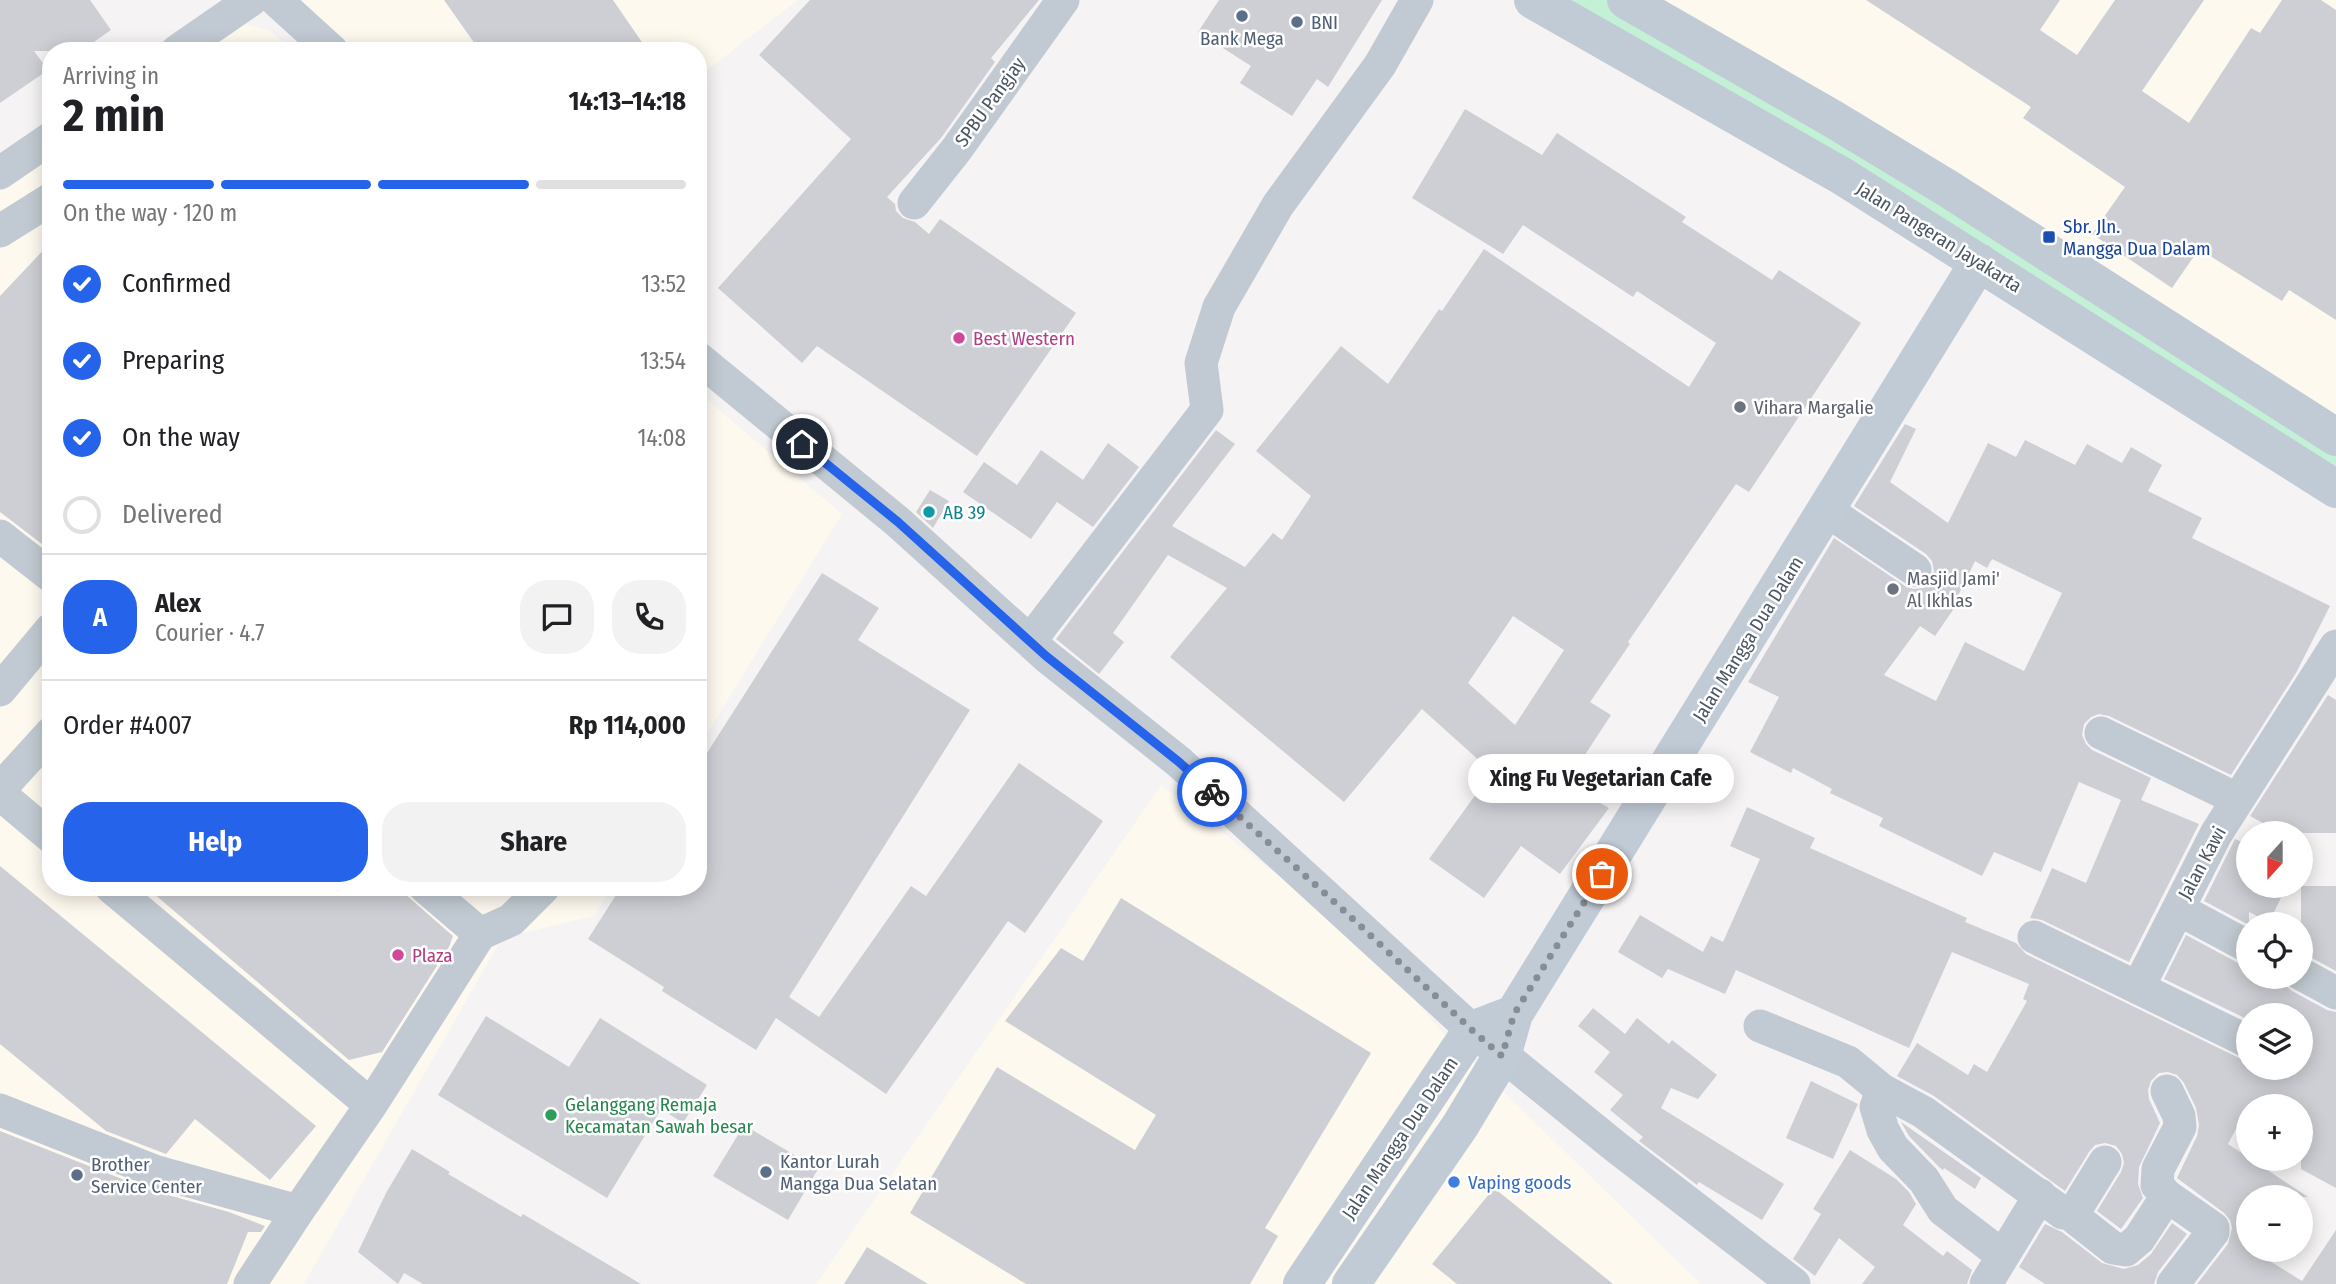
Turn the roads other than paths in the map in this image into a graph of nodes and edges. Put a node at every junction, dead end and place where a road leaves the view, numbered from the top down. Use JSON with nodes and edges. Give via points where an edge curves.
{"nodes":[{"id":1,"x":251,"y":0,"type":"edge"},
{"id":2,"x":276,"y":0,"type":"edge"},
{"id":3,"x":1063,"y":0,"type":"edge"},
{"id":4,"x":1417,"y":0,"type":"edge"},
{"id":5,"x":1533,"y":0,"type":"edge"},
{"id":6,"x":1626,"y":0,"type":"edge"},
{"id":7,"x":190,"y":42,"type":"edge"},
{"id":8,"x":322,"y":42,"type":"edge"},
{"id":9,"x":42,"y":144,"type":"edge"},
{"id":10,"x":0,"y":173,"type":"edge"},
{"id":11,"x":914,"y":203,"type":"dead end"},
{"id":12,"x":42,"y":205,"type":"edge"},
{"id":13,"x":0,"y":231,"type":"edge"},
{"id":14,"x":1979,"y":262,"type":"junction"},
{"id":15,"x":707,"y":365,"type":"edge"},
{"id":16,"x":2237,"y":373,"type":"junction"},
{"id":17,"x":2213,"y":410,"type":"junction"},
{"id":18,"x":2326,"y":431,"type":"edge"},
{"id":19,"x":2293,"y":463,"type":"junction"},
{"id":20,"x":2336,"y":489,"type":"edge"},
{"id":21,"x":1826,"y":510,"type":"junction"},
{"id":22,"x":0,"y":536,"type":"edge"},
{"id":23,"x":42,"y":569,"type":"edge"},
{"id":24,"x":1915,"y":570,"type":"dead end"},
{"id":25,"x":42,"y":640,"type":"edge"},
{"id":26,"x":1030,"y":641,"type":"junction"},
{"id":27,"x":2336,"y":646,"type":"edge"},
{"id":28,"x":0,"y":690,"type":"edge"},
{"id":29,"x":2101,"y":733,"type":"dead end"},
{"id":30,"x":42,"y":743,"type":"edge"},
{"id":31,"x":0,"y":792,"type":"edge"},
{"id":32,"x":2237,"y":799,"type":"junction"},
{"id":33,"x":42,"y":829,"type":"edge"},
{"id":34,"x":122,"y":896,"type":"edge"},
{"id":35,"x":436,"y":896,"type":"edge"},
{"id":36,"x":535,"y":896,"type":"edge"},
{"id":37,"x":2178,"y":909,"type":"junction"},
{"id":38,"x":481,"y":934,"type":"junction"},
{"id":39,"x":2034,"y":937,"type":"dead end"},
{"id":40,"x":2236,"y":940,"type":"edge"},
{"id":41,"x":2313,"y":981,"type":"edge"},
{"id":42,"x":2138,"y":988,"type":"junction"},
{"id":43,"x":2336,"y":993,"type":"edge"},
{"id":44,"x":1514,"y":1014,"type":"junction"},
{"id":45,"x":1760,"y":1026,"type":"dead end"},
{"id":46,"x":1472,"y":1030,"type":"junction"},
{"id":47,"x":2236,"y":1036,"type":"edge"},
{"id":48,"x":1502,"y":1056,"type":"junction"},
{"id":49,"x":1882,"y":1090,"type":"junction"},
{"id":50,"x":2167,"y":1091,"type":"dead end"},
{"id":51,"x":371,"y":1105,"type":"junction"},
{"id":52,"x":0,"y":1110,"type":"edge"},
{"id":53,"x":2105,"y":1162,"type":"dead end"},
{"id":54,"x":2040,"y":1195,"type":"junction"},
{"id":55,"x":2167,"y":1196,"type":"junction"},
{"id":56,"x":298,"y":1211,"type":"junction"},
{"id":57,"x":2070,"y":1214,"type":"junction"},
{"id":58,"x":1999,"y":1274,"type":"edge"},
{"id":59,"x":250,"y":1284,"type":"edge"},
{"id":60,"x":1303,"y":1284,"type":"edge"},
{"id":61,"x":1351,"y":1284,"type":"edge"},
{"id":62,"x":1794,"y":1284,"type":"edge"},
{"id":63,"x":2173,"y":1284,"type":"edge"}],
"edges":[{"from":1,"to":7,"type":"street"},
{"from":2,"to":8,"type":"street"},
{"from":3,"to":11,"type":"street","name":"SPBU Pangjay"},
{"from":4,"to":26,"type":"street","via":[[1380,65],[1278,205],[1219,307],[1201,363],[1207,410]]},
{"from":5,"to":14,"type":"main road","name":"Jalan Pangeran Jayakarta","via":[[1842,176]]},
{"from":6,"to":16,"type":"main road","via":[[1947,188]]},
{"from":9,"to":10,"type":"street"},
{"from":12,"to":13,"type":"street"},
{"from":14,"to":17,"type":"main road","name":"Jalan Pangeran Jayakarta"},
{"from":14,"to":21,"type":"main road","name":"Jalan Mangga Dua Dalam"},
{"from":15,"to":26,"type":"street","via":[[898,522]]},
{"from":16,"to":17,"type":"main road","via":[[2231,398]]},
{"from":16,"to":18,"type":"main road"},
{"from":17,"to":19,"type":"main road","name":"Jalan Pangeran Jayakarta"},
{"from":18,"to":19,"type":"main road","via":[[2302,425],[2293,432],[2289,442]]},
{"from":19,"to":20,"type":"main road","name":"Jalan Pangeran Jayakarta"},
{"from":21,"to":24,"type":"street"},
{"from":21,"to":44,"type":"main road","name":"Jalan Mangga Dua Dalam"},
{"from":22,"to":23,"type":"street"},
{"from":25,"to":28,"type":"street"},
{"from":26,"to":46,"type":"street","via":[[1179,762]]},
{"from":27,"to":32,"type":"street","name":"Jalan Kawi"},
{"from":29,"to":32,"type":"street"},
{"from":30,"to":31,"type":"street"},
{"from":31,"to":33,"type":"street"},
{"from":32,"to":37,"type":"street","name":"Jalan Kawi"},
{"from":34,"to":51,"type":"street"},
{"from":35,"to":38,"type":"street"},
{"from":36,"to":38,"type":"street","via":[[511,920]]},
{"from":37,"to":40,"type":"street"},
{"from":37,"to":42,"type":"street","name":"Jalan Kawi"},
{"from":38,"to":51,"type":"street"},
{"from":39,"to":42,"type":"street"},
{"from":41,"to":43,"type":"street"},
{"from":42,"to":47,"type":"street"},
{"from":44,"to":46,"type":"main road"},
{"from":44,"to":48,"type":"main road","name":"Jalan Mangga Dua Dalam"},
{"from":45,"to":49,"type":"street","via":[[1848,1062]]},
{"from":46,"to":48,"type":"street"},
{"from":46,"to":60,"type":"main road","name":"Jalan Mangga Dua Dalam"},
{"from":48,"to":61,"type":"main road","name":"Jalan Mangga Dua Dalam","via":[[1460,1126]]},
{"from":48,"to":62,"type":"street"},
{"from":49,"to":54,"type":"street","via":[[1923,1112]]},
{"from":49,"to":58,"type":"street","via":[[1876,1107],[1893,1148]]},
{"from":50,"to":55,"type":"street","via":[[2180,1127],[2158,1169],[2157,1185]]},
{"from":51,"to":56,"type":"street"},
{"from":52,"to":56,"type":"street","via":[[157,1172]]},
{"from":53,"to":57,"type":"street"},
{"from":54,"to":57,"type":"street"},
{"from":54,"to":58,"type":"street"},
{"from":55,"to":57,"type":"street","via":[[2139,1239],[2126,1250],[2113,1248]]},
{"from":55,"to":63,"type":"street","via":[[2213,1228]]},
{"from":56,"to":59,"type":"street"}]}
